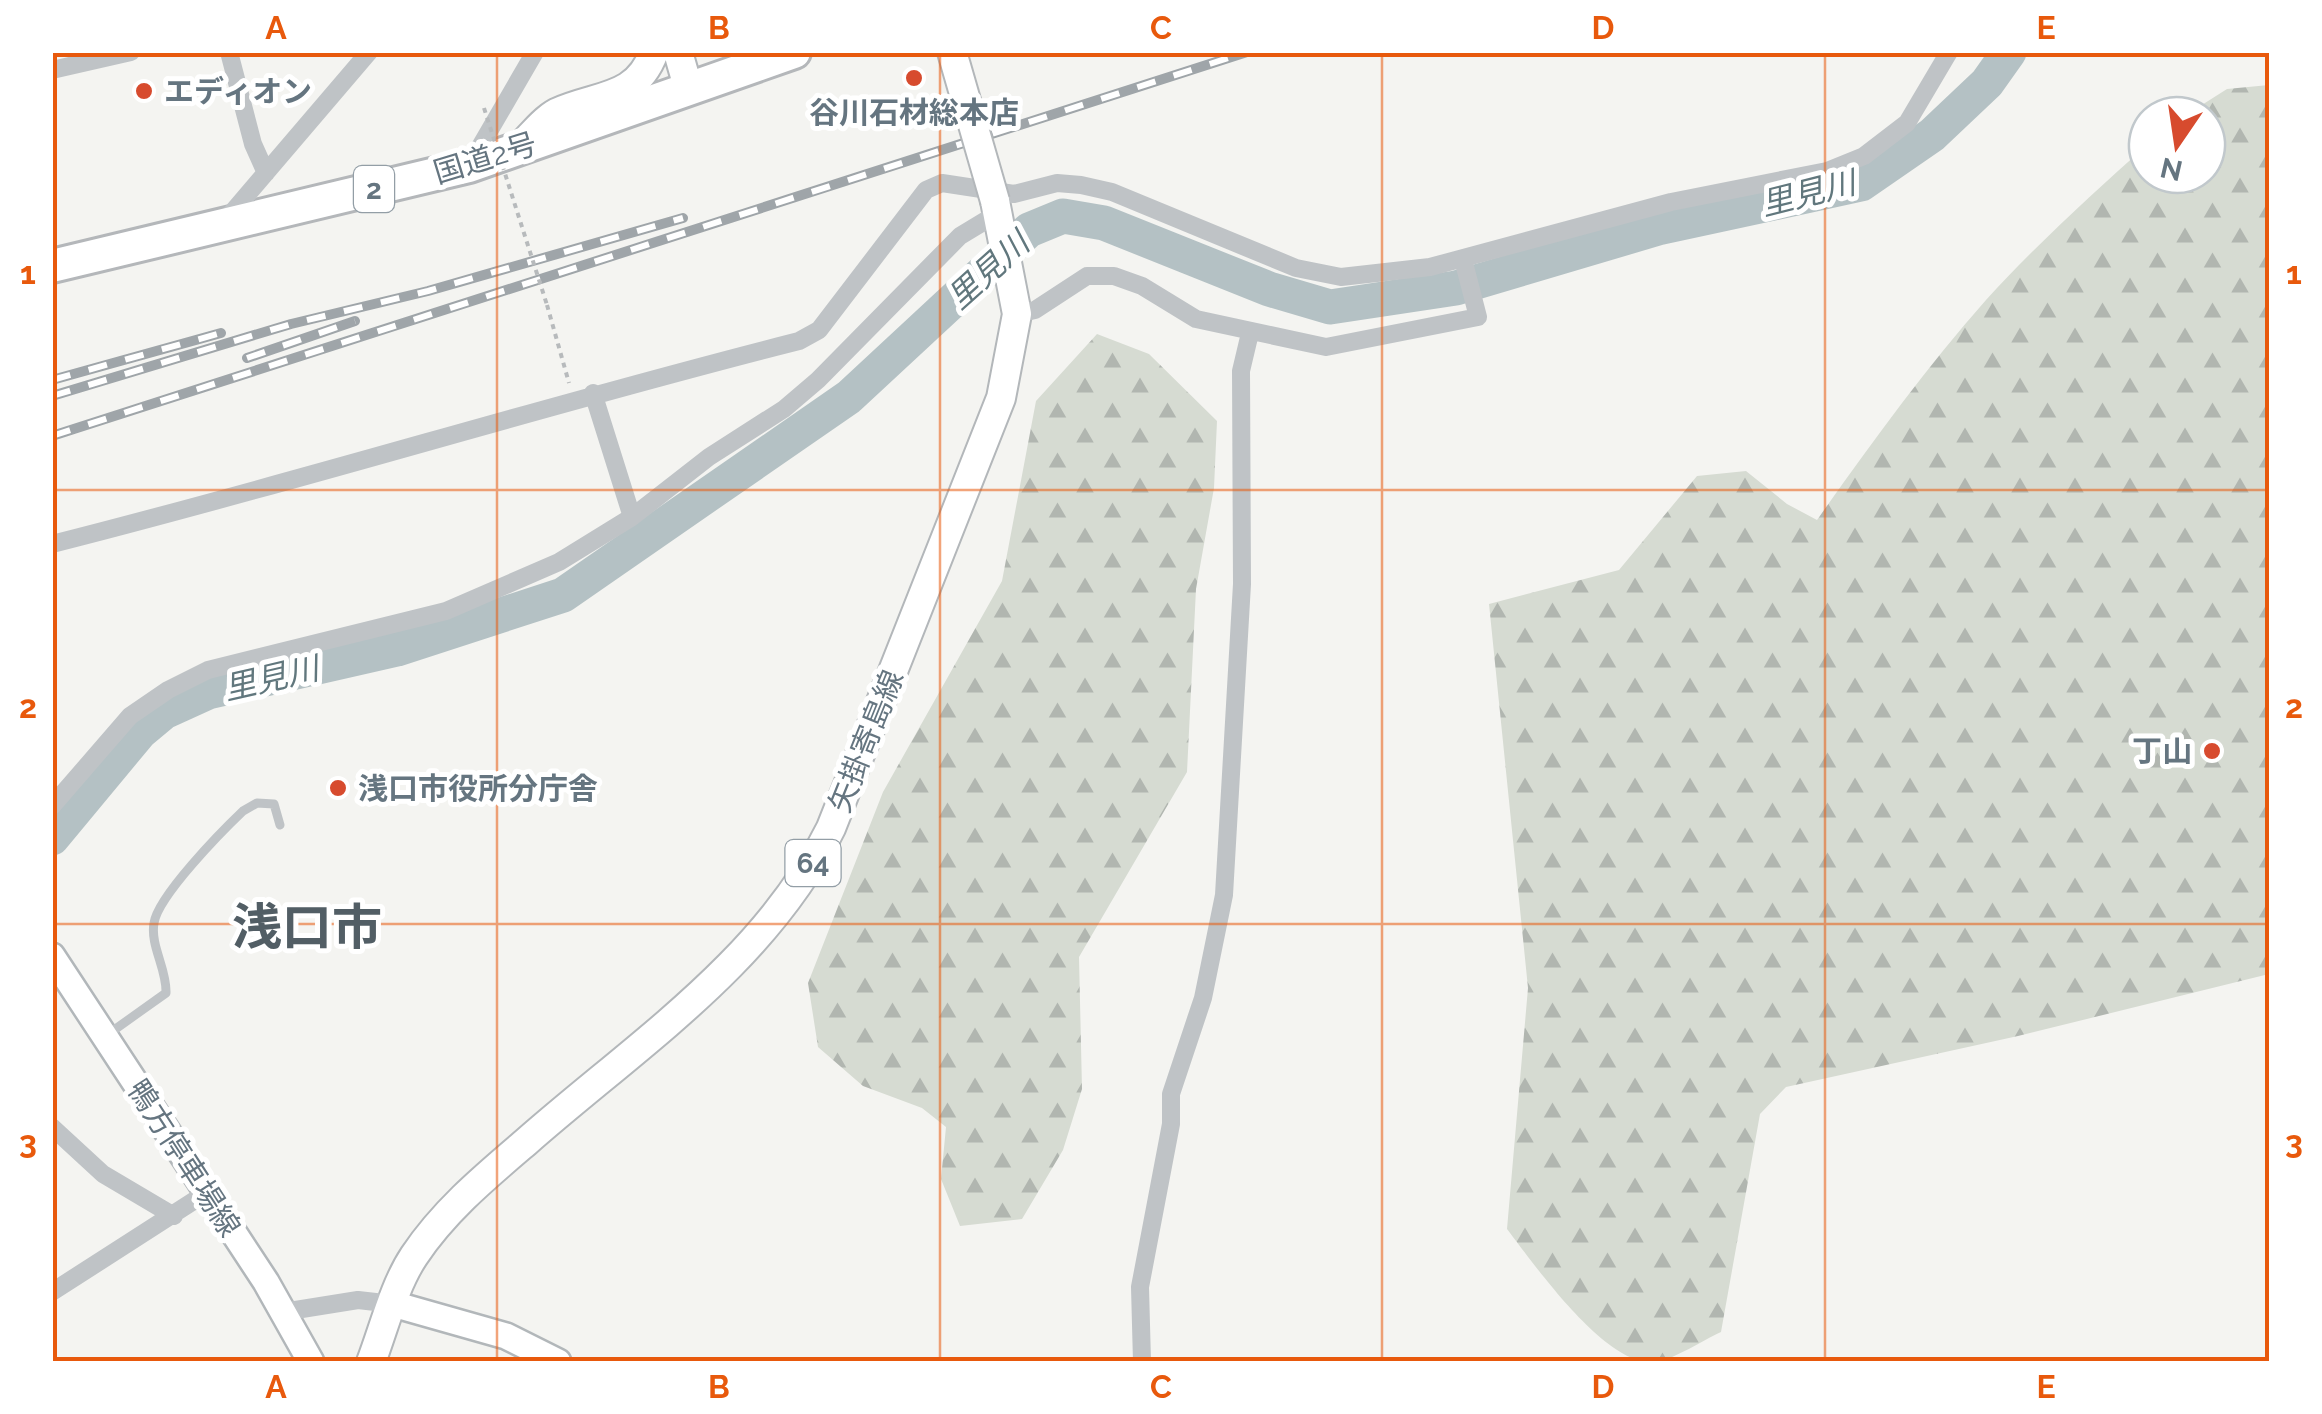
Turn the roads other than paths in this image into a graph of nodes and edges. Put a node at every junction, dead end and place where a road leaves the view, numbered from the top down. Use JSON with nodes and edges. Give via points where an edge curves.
{"nodes":[{"id":1,"x":131,"y":52,"type":"edge"},
{"id":2,"x":229,"y":52,"type":"edge"},
{"id":3,"x":369,"y":52,"type":"edge"},
{"id":4,"x":535,"y":52,"type":"edge"},
{"id":5,"x":654,"y":52,"type":"edge"},
{"id":6,"x":678,"y":52,"type":"edge"},
{"id":7,"x":794,"y":52,"type":"edge"},
{"id":8,"x":952,"y":52,"type":"edge"},
{"id":9,"x":1949,"y":52,"type":"edge"},
{"id":10,"x":52,"y":70,"type":"edge"},
{"id":11,"x":688,"y":87,"type":"junction"},
{"id":12,"x":516,"y":151,"type":"junction"},
{"id":13,"x":468,"y":166,"type":"junction"},
{"id":14,"x":266,"y":173,"type":"junction"},
{"id":15,"x":998,"y":213,"type":"junction"},
{"id":16,"x":218,"y":229,"type":"junction"},
{"id":17,"x":1463,"y":259,"type":"junction"},
{"id":18,"x":52,"y":266,"type":"edge"},
{"id":19,"x":1016,"y":301,"type":"junction"},
{"id":20,"x":1250,"y":333,"type":"junction"},
{"id":21,"x":593,"y":393,"type":"junction"},
{"id":22,"x":632,"y":517,"type":"junction"},
{"id":23,"x":52,"y":544,"type":"edge"},
{"id":24,"x":52,"y":806,"type":"edge"},
{"id":25,"x":280,"y":824,"type":"dead end"},
{"id":26,"x":52,"y":956,"type":"edge"},
{"id":27,"x":105,"y":1037,"type":"junction"},
{"id":28,"x":52,"y":1127,"type":"edge"},
{"id":29,"x":206,"y":1193,"type":"junction"},
{"id":30,"x":174,"y":1216,"type":"junction"},
{"id":31,"x":52,"y":1292,"type":"edge"},
{"id":32,"x":393,"y":1304,"type":"junction"},
{"id":33,"x":283,"y":1312,"type":"junction"},
{"id":34,"x":311,"y":1362,"type":"edge"},
{"id":35,"x":370,"y":1362,"type":"edge"},
{"id":36,"x":558,"y":1362,"type":"edge"},
{"id":37,"x":1142,"y":1362,"type":"edge"}],
"edges":[{"from":1,"to":10,"type":"street"},
{"from":2,"to":14,"type":"street"},
{"from":3,"to":14,"type":"street"},
{"from":4,"to":13,"type":"street"},
{"from":5,"to":12,"type":"main road","via":[[631,89],[554,114]]},
{"from":6,"to":11,"type":"main road"},
{"from":7,"to":11,"type":"highway","name":"国道2号","number":"2"},
{"from":8,"to":15,"type":"main road","number":"64","bridge":true},
{"from":9,"to":17,"type":"street","via":[[1907,123],[1864,156],[1827,171],[1671,202]]},
{"from":11,"to":12,"type":"highway","name":"国道2号","number":"2"},
{"from":12,"to":13,"type":"highway","name":"国道2号","number":"2"},
{"from":13,"to":16,"type":"highway","name":"国道2号","number":"2"},
{"from":14,"to":16,"type":"street"},
{"from":15,"to":19,"type":"main road","name":"矢掛寄島線","number":"64"},
{"from":15,"to":22,"type":"street","via":[[960,236],[784,409]]},
{"from":16,"to":18,"type":"highway","name":"国道2号","number":"2"},
{"from":17,"to":20,"type":"street","via":[[1478,317],[1326,347]]},
{"from":17,"to":21,"type":"street","via":[[1341,278],[1296,268],[1112,192],[1057,183],[1014,194],[942,182],[926,190],[819,330]]},
{"from":19,"to":20,"type":"street","via":[[1035,310],[1087,276],[1114,276],[1196,319]]},
{"from":19,"to":32,"type":"main road","name":"矢掛寄島線","number":"64","via":[[1001,398],[983,453],[809,871],[735,960],[459,1201],[412,1258]]},
{"from":20,"to":37,"type":"street","via":[[1241,370],[1241,620],[1224,894],[1203,998],[1170,1094],[1171,1124],[1140,1287]]},
{"from":21,"to":22,"type":"street"},
{"from":21,"to":23,"type":"street"},
{"from":22,"to":24,"type":"street","via":[[559,562],[446,611],[208,670],[130,716]]},
{"from":25,"to":27,"type":"lane","via":[[274,804],[243,810],[160,907],[154,939],[166,993]]},
{"from":26,"to":27,"type":"main road","name":"鴨方停車場線"},
{"from":27,"to":29,"type":"main road","name":"鴨方停車場線"},
{"from":28,"to":30,"type":"street","via":[[103,1174]]},
{"from":29,"to":30,"type":"street"},
{"from":29,"to":33,"type":"main road","name":"鴨方停車場線"},
{"from":30,"to":31,"type":"street"},
{"from":32,"to":33,"type":"street","via":[[358,1300]]},
{"from":32,"to":35,"type":"main road","name":"矢掛寄島線","number":"64"},
{"from":32,"to":36,"type":"main road","via":[[506,1336]]},
{"from":33,"to":34,"type":"main road","name":"鴨方停車場線"}]}
